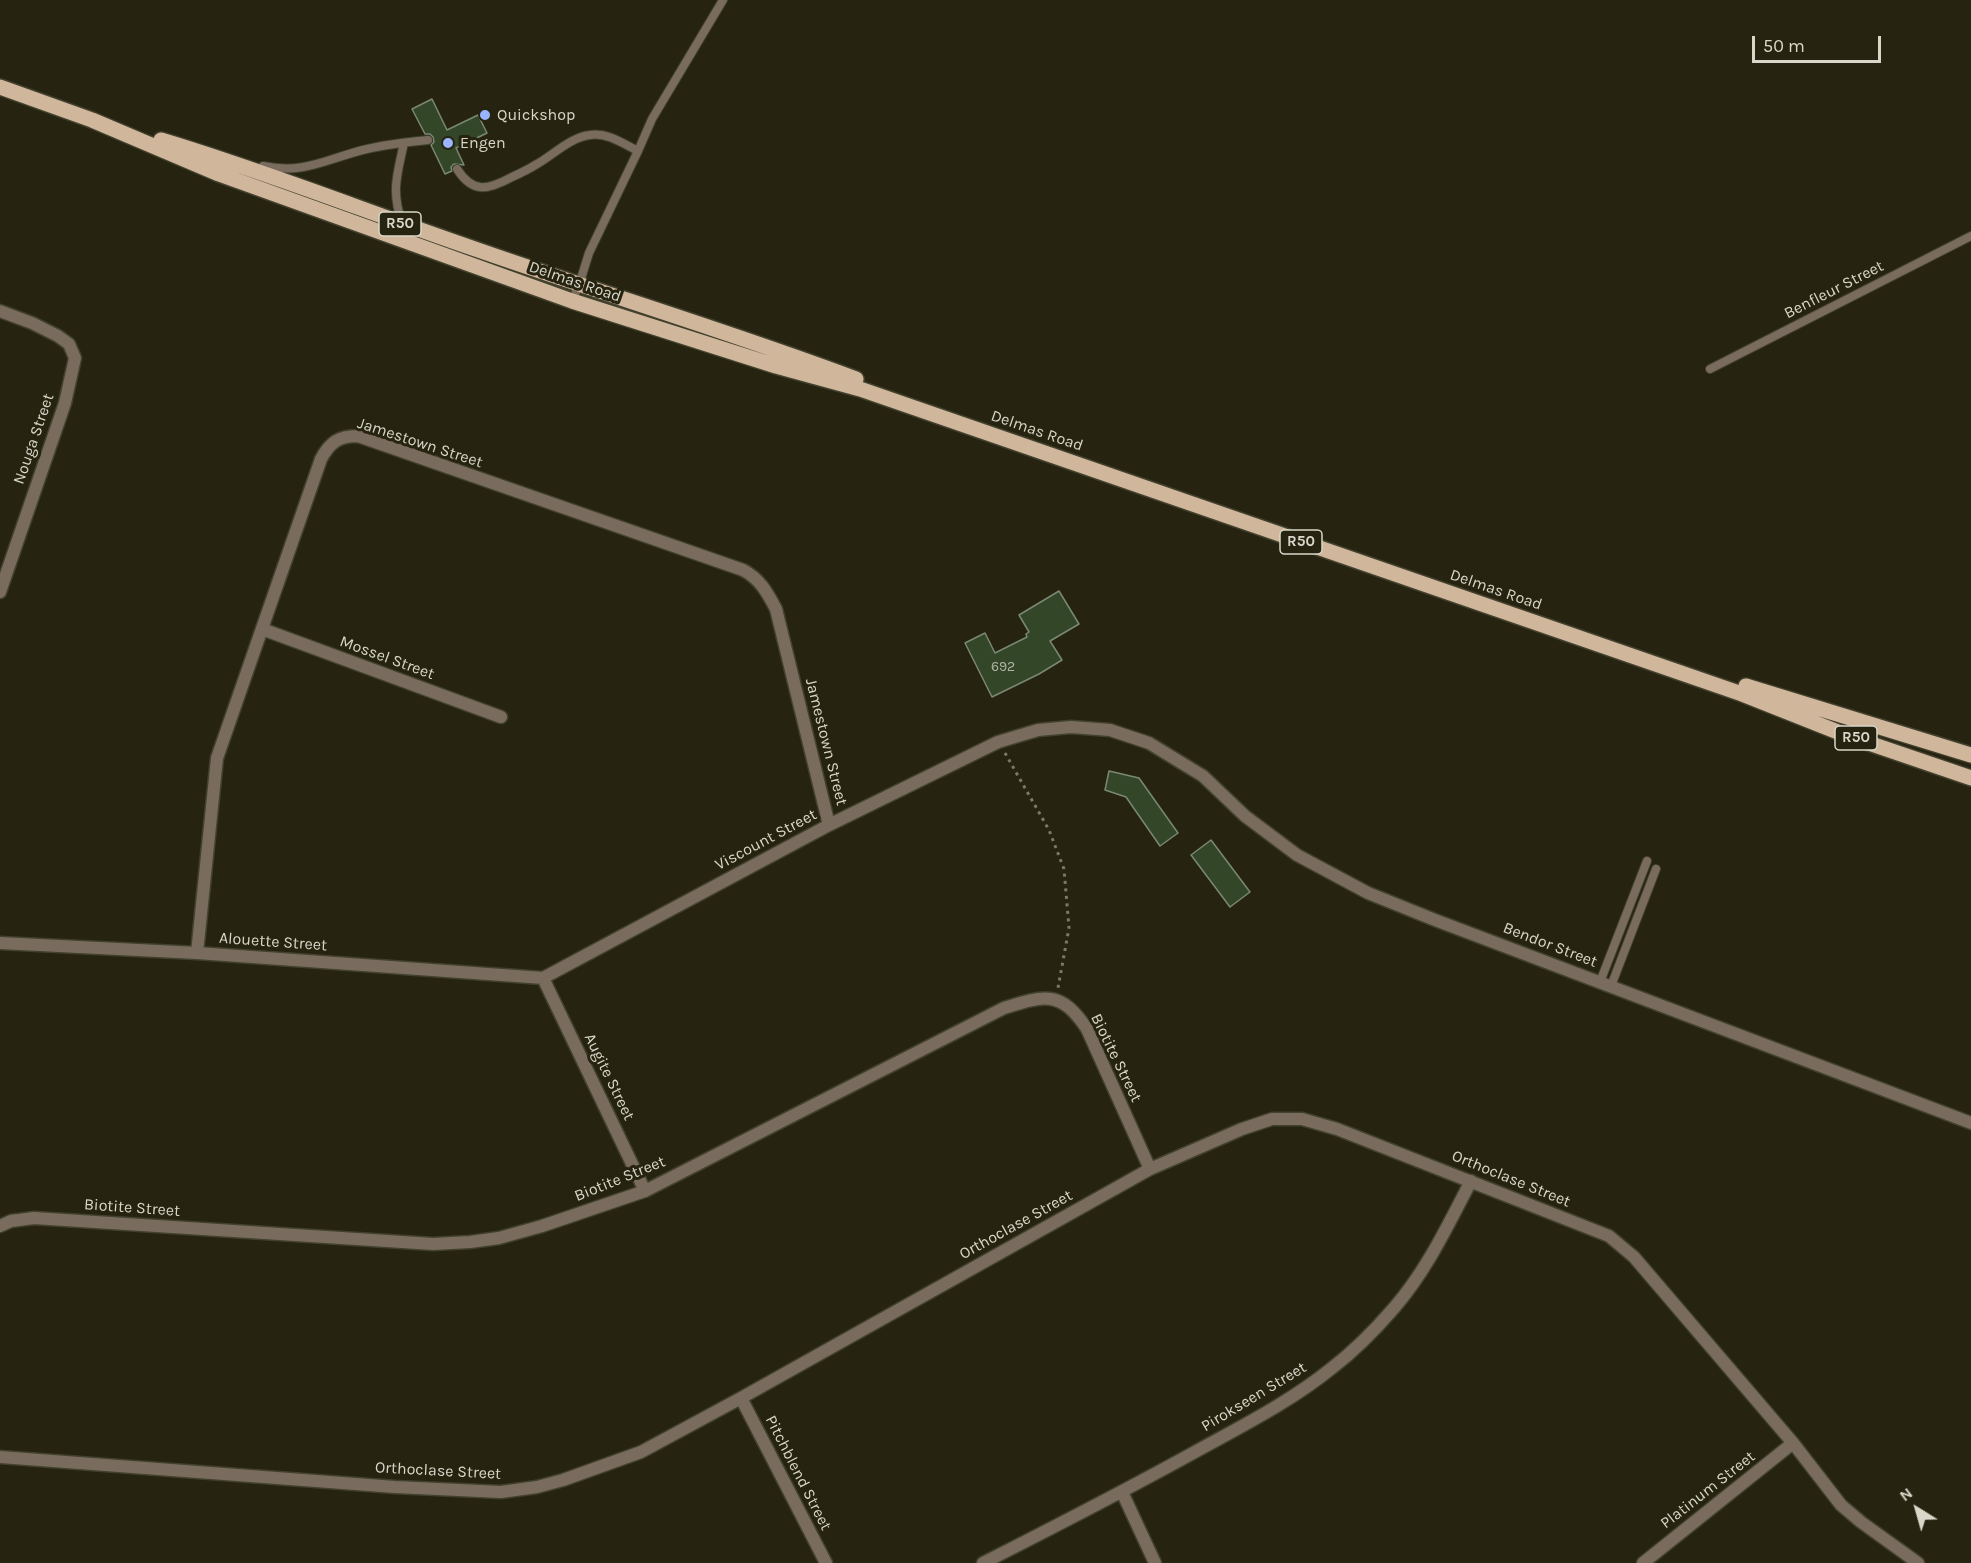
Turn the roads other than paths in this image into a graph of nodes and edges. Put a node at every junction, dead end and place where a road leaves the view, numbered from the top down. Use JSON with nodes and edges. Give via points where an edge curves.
{"nodes":[{"id":1,"x":723,"y":0,"type":"edge"},
{"id":2,"x":0,"y":87,"type":"edge"},
{"id":3,"x":92,"y":120,"type":"junction"},
{"id":4,"x":428,"y":140,"type":"dead end"},
{"id":5,"x":404,"y":143,"type":"junction"},
{"id":6,"x":638,"y":151,"type":"junction"},
{"id":7,"x":223,"y":158,"type":"junction"},
{"id":8,"x":457,"y":168,"type":"dead end"},
{"id":9,"x":402,"y":224,"type":"junction"},
{"id":10,"x":1971,"y":236,"type":"edge"},
{"id":11,"x":579,"y":285,"type":"junction"},
{"id":12,"x":572,"y":301,"type":"junction"},
{"id":13,"x":0,"y":311,"type":"edge"},
{"id":14,"x":1710,"y":369,"type":"dead end"},
{"id":15,"x":0,"y":592,"type":"edge"},
{"id":16,"x":262,"y":629,"type":"junction"},
{"id":17,"x":501,"y":717,"type":"dead end"},
{"id":18,"x":1149,"y":743,"type":"joint"},
{"id":19,"x":1971,"y":755,"type":"edge"},
{"id":20,"x":1971,"y":778,"type":"edge"},
{"id":21,"x":830,"y":825,"type":"junction"},
{"id":22,"x":1647,"y":861,"type":"dead end"},
{"id":23,"x":1656,"y":869,"type":"dead end"},
{"id":24,"x":0,"y":943,"type":"edge"},
{"id":25,"x":197,"y":953,"type":"junction"},
{"id":26,"x":543,"y":978,"type":"junction"},
{"id":27,"x":1605,"y":984,"type":"junction"},
{"id":28,"x":1971,"y":1123,"type":"edge"},
{"id":29,"x":1150,"y":1169,"type":"junction"},
{"id":30,"x":1471,"y":1181,"type":"junction"},
{"id":31,"x":645,"y":1191,"type":"junction"},
{"id":32,"x":0,"y":1227,"type":"edge"},
{"id":33,"x":741,"y":1398,"type":"junction"},
{"id":34,"x":1793,"y":1443,"type":"junction"},
{"id":35,"x":0,"y":1457,"type":"edge"},
{"id":36,"x":1122,"y":1492,"type":"junction"},
{"id":37,"x":826,"y":1563,"type":"edge"},
{"id":38,"x":984,"y":1563,"type":"edge"},
{"id":39,"x":1155,"y":1563,"type":"edge"},
{"id":40,"x":1643,"y":1563,"type":"edge"},
{"id":41,"x":1918,"y":1563,"type":"edge"}],
"edges":[{"from":1,"to":6,"type":"lane","via":[[652,118]]},
{"from":2,"to":3,"type":"main road","name":"Delmas Road","number":"R50"},
{"from":3,"to":7,"type":"main road","name":"Delmas Road","number":"R50"},
{"from":3,"to":12,"type":"main road","name":"Delmas Road","number":"R50","via":[[219,174]]},
{"from":4,"to":5,"type":"lane"},
{"from":5,"to":7,"type":"lane","via":[[368,148],[297,170]]},
{"from":5,"to":9,"type":"lane","via":[[394,196]]},
{"from":6,"to":8,"type":"lane","via":[[603,135],[590,135],[488,188],[469,183]]},
{"from":6,"to":11,"type":"lane","via":[[589,253]]},
{"from":7,"to":9,"type":"main road","name":"Delmas Road","number":"R50"},
{"from":9,"to":11,"type":"main road","name":"Delmas Road","number":"R50"},
{"from":10,"to":14,"type":"lane","name":"Benfleur Street"},
{"from":11,"to":12,"type":"lane"},
{"from":11,"to":19,"type":"main road","name":"Delmas Road","number":"R50","via":[[784,352],[1745,686]]},
{"from":12,"to":20,"type":"main road","name":"Delmas Road","number":"R50","via":[[776,366],[860,388],[1742,694]]},
{"from":13,"to":15,"type":"street","name":"Nouga Street","via":[[58,336],[69,344],[75,358],[65,403]]},
{"from":16,"to":17,"type":"street","name":"Mossel Street"},
{"from":16,"to":21,"type":"street","name":"Jamestown Street","via":[[324,454],[334,440],[358,436],[755,577],[776,609]]},
{"from":16,"to":25,"type":"street","name":"Jamestown Street","via":[[216,758]]},
{"from":18,"to":21,"type":"street","name":"Viscount Street","via":[[1110,730],[1038,730],[998,742]]},
{"from":18,"to":27,"type":"street","name":"Bendor Street","via":[[1203,776],[1245,816],[1297,855],[1368,893]]},
{"from":21,"to":26,"type":"street","name":"Viscount Street"},
{"from":22,"to":27,"type":"lane"},
{"from":23,"to":27,"type":"lane"},
{"from":24,"to":25,"type":"street","name":"Alouette Street"},
{"from":25,"to":26,"type":"street","name":"Alouette Street"},
{"from":26,"to":31,"type":"street","name":"Augite Street"},
{"from":27,"to":28,"type":"street","name":"Bendor Street"},
{"from":29,"to":30,"type":"street","name":"Orthoclase Street","via":[[1272,1119],[1302,1119]]},
{"from":29,"to":31,"type":"street","name":"Biotite Street","via":[[1087,1029],[1074,1011],[1056,999],[1031,999],[1004,1008]]},
{"from":29,"to":33,"type":"street","name":"Orthoclase Street"},
{"from":30,"to":34,"type":"street","name":"Orthoclase Street","via":[[1609,1236],[1624,1247]]},
{"from":30,"to":36,"type":"street","name":"Pirokseen Street","via":[[1426,1267],[1363,1341],[1288,1399]]},
{"from":31,"to":32,"type":"street","name":"Biotite Street","via":[[542,1226],[470,1242],[433,1244],[34,1218]]},
{"from":33,"to":35,"type":"street","name":"Orthoclase Street","via":[[640,1452],[563,1480],[501,1492]]},
{"from":33,"to":37,"type":"street","name":"Pitchblend Street"},
{"from":34,"to":40,"type":"street","name":"Platinum Street"},
{"from":34,"to":41,"type":"street","name":"Orthoclase Street","via":[[1840,1505]]},
{"from":36,"to":38,"type":"street","name":"Pirokseen Street"},
{"from":36,"to":39,"type":"street"}]}
